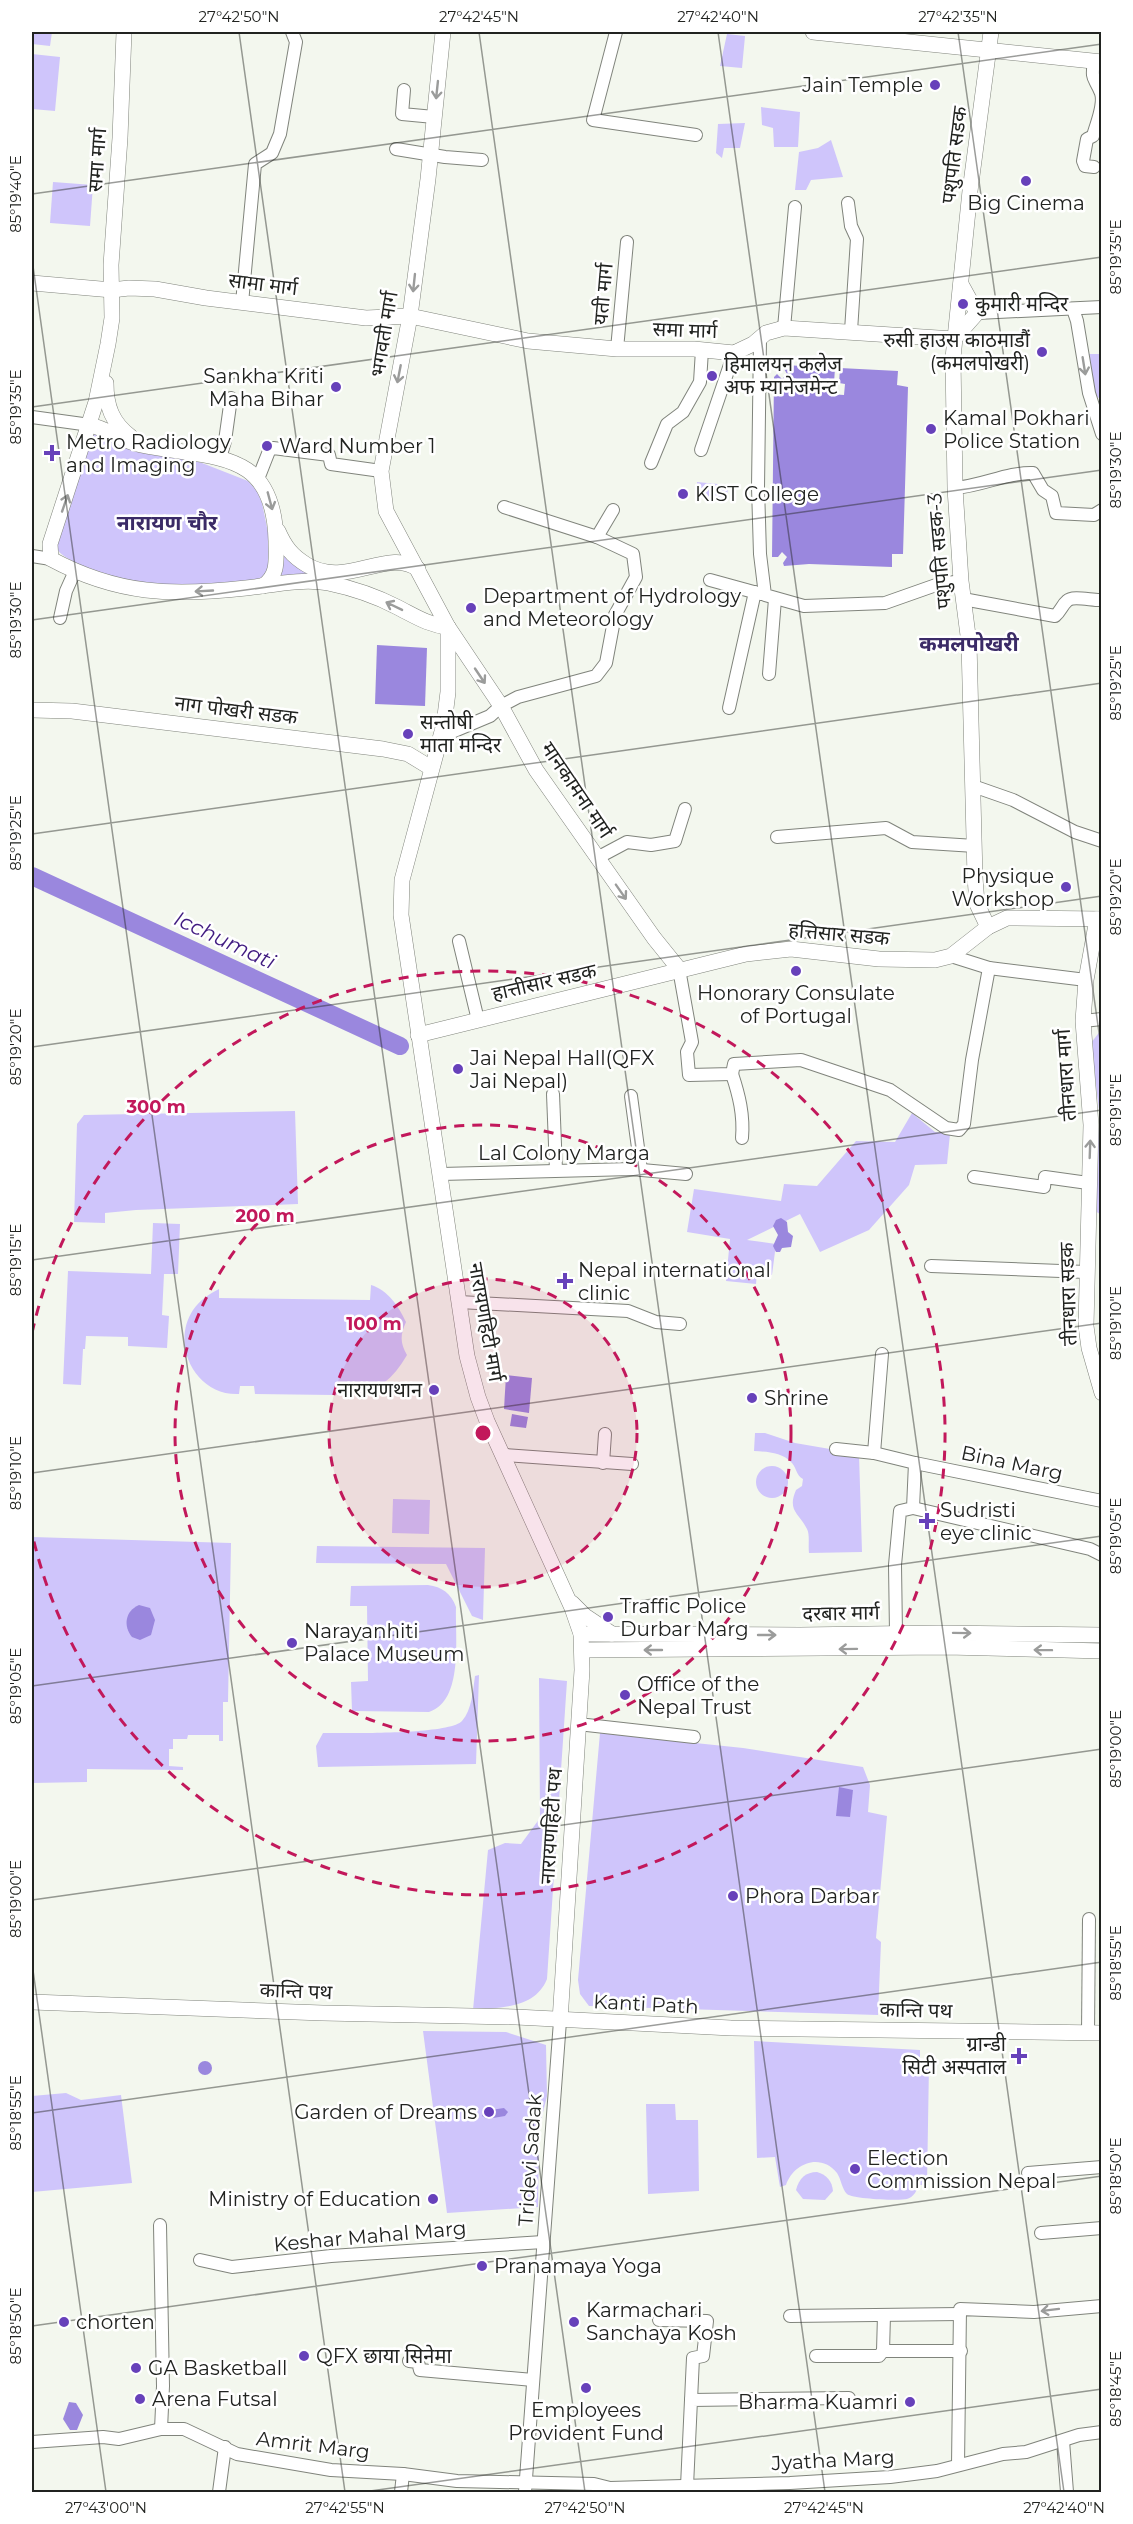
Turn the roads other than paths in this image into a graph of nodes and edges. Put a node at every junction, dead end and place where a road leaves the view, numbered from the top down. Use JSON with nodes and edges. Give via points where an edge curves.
{"nodes":[{"id":1,"x":124,"y":32,"type":"edge"},
{"id":2,"x":292,"y":32,"type":"edge"},
{"id":3,"x":443,"y":32,"type":"edge"},
{"id":4,"x":616,"y":32,"type":"edge"},
{"id":5,"x":813,"y":32,"type":"edge"},
{"id":6,"x":829,"y":32,"type":"edge"},
{"id":7,"x":992,"y":32,"type":"edge"},
{"id":8,"x":988,"y":52,"type":"junction"},
{"id":9,"x":1098,"y":62,"type":"edge"},
{"id":10,"x":404,"y":90,"type":"dead end"},
{"id":11,"x":434,"y":117,"type":"junction"},
{"id":12,"x":696,"y":135,"type":"dead end"},
{"id":13,"x":396,"y":149,"type":"dead end"},
{"id":14,"x":430,"y":155,"type":"junction"},
{"id":15,"x":482,"y":160,"type":"dead end"},
{"id":16,"x":1094,"y":167,"type":"dead end"},
{"id":17,"x":848,"y":203,"type":"dead end"},
{"id":18,"x":795,"y":207,"type":"dead end"},
{"id":19,"x":627,"y":242,"type":"dead end"},
{"id":20,"x":32,"y":283,"type":"edge"},
{"id":21,"x":961,"y":284,"type":"junction"},
{"id":22,"x":112,"y":290,"type":"junction"},
{"id":23,"x":242,"y":303,"type":"junction"},
{"id":24,"x":1101,"y":307,"type":"edge"},
{"id":25,"x":1073,"y":309,"type":"junction"},
{"id":26,"x":977,"y":313,"type":"junction"},
{"id":27,"x":410,"y":316,"type":"junction"},
{"id":28,"x":784,"y":328,"type":"junction"},
{"id":29,"x":851,"y":331,"type":"junction"},
{"id":30,"x":760,"y":339,"type":"junction"},
{"id":31,"x":954,"y":339,"type":"junction"},
{"id":32,"x":108,"y":344,"type":"junction"},
{"id":33,"x":617,"y":350,"type":"junction"},
{"id":34,"x":702,"y":350,"type":"junction"},
{"id":35,"x":734,"y":352,"type":"junction"},
{"id":36,"x":231,"y":398,"type":"dead end"},
{"id":37,"x":32,"y":417,"type":"edge"},
{"id":38,"x":90,"y":425,"type":"junction"},
{"id":39,"x":1101,"y":434,"type":"edge"},
{"id":40,"x":152,"y":448,"type":"junction"},
{"id":41,"x":701,"y":450,"type":"dead end"},
{"id":42,"x":220,"y":458,"type":"junction"},
{"id":43,"x":651,"y":463,"type":"dead end"},
{"id":44,"x":381,"y":471,"type":"junction"},
{"id":45,"x":258,"y":479,"type":"junction"},
{"id":46,"x":955,"y":488,"type":"junction"},
{"id":47,"x":504,"y":507,"type":"dead end"},
{"id":48,"x":613,"y":510,"type":"dead end"},
{"id":49,"x":1101,"y":510,"type":"edge"},
{"id":50,"x":275,"y":525,"type":"junction"},
{"id":51,"x":597,"y":537,"type":"junction"},
{"id":52,"x":32,"y":556,"type":"edge"},
{"id":53,"x":51,"y":559,"type":"junction"},
{"id":54,"x":418,"y":569,"type":"junction"},
{"id":55,"x":75,"y":572,"type":"junction"},
{"id":56,"x":334,"y":579,"type":"junction"},
{"id":57,"x":710,"y":580,"type":"dead end"},
{"id":58,"x":961,"y":581,"type":"junction"},
{"id":59,"x":263,"y":586,"type":"junction"},
{"id":60,"x":765,"y":596,"type":"junction"},
{"id":61,"x":963,"y":599,"type":"junction"},
{"id":62,"x":1101,"y":600,"type":"edge"},
{"id":63,"x":60,"y":618,"type":"dead end"},
{"id":64,"x":448,"y":627,"type":"junction"},
{"id":65,"x":769,"y":674,"type":"dead end"},
{"id":66,"x":501,"y":706,"type":"junction"},
{"id":67,"x":729,"y":708,"type":"dead end"},
{"id":68,"x":32,"y":710,"type":"edge"},
{"id":69,"x":440,"y":737,"type":"junction"},
{"id":70,"x":431,"y":768,"type":"junction"},
{"id":71,"x":973,"y":786,"type":"junction"},
{"id":72,"x":685,"y":809,"type":"dead end"},
{"id":73,"x":777,"y":837,"type":"dead end"},
{"id":74,"x":1101,"y":842,"type":"edge"},
{"id":75,"x":975,"y":846,"type":"junction"},
{"id":76,"x":597,"y":858,"type":"junction"},
{"id":77,"x":1099,"y":919,"type":"edge"},
{"id":78,"x":988,"y":927,"type":"junction"},
{"id":79,"x":459,"y":941,"type":"dead end"},
{"id":80,"x":951,"y":956,"type":"junction"},
{"id":81,"x":989,"y":968,"type":"junction"},
{"id":82,"x":679,"y":969,"type":"junction"},
{"id":83,"x":1086,"y":980,"type":"junction"},
{"id":84,"x":478,"y":1020,"type":"junction"},
{"id":85,"x":1101,"y":1020,"type":"edge"},
{"id":86,"x":1083,"y":1021,"type":"junction"},
{"id":87,"x":418,"y":1035,"type":"junction"},
{"id":88,"x":732,"y":1074,"type":"junction"},
{"id":89,"x":553,"y":1094,"type":"dead end"},
{"id":90,"x":631,"y":1096,"type":"dead end"},
{"id":91,"x":742,"y":1138,"type":"dead end"},
{"id":92,"x":556,"y":1170,"type":"junction"},
{"id":93,"x":641,"y":1170,"type":"junction"},
{"id":94,"x":441,"y":1174,"type":"junction"},
{"id":95,"x":686,"y":1174,"type":"dead end"},
{"id":96,"x":974,"y":1177,"type":"dead end"},
{"id":97,"x":1088,"y":1183,"type":"junction"},
{"id":98,"x":1094,"y":1228,"type":"edge"},
{"id":99,"x":931,"y":1266,"type":"dead end"},
{"id":100,"x":1086,"y":1272,"type":"junction"},
{"id":101,"x":459,"y":1302,"type":"junction"},
{"id":102,"x":680,"y":1324,"type":"dead end"},
{"id":103,"x":882,"y":1354,"type":"dead end"},
{"id":104,"x":1101,"y":1393,"type":"edge"},
{"id":105,"x":605,"y":1434,"type":"dead end"},
{"id":106,"x":836,"y":1449,"type":"dead end"},
{"id":107,"x":874,"y":1453,"type":"junction"},
{"id":108,"x":504,"y":1455,"type":"junction"},
{"id":109,"x":603,"y":1462,"type":"junction"},
{"id":110,"x":915,"y":1463,"type":"junction"},
{"id":111,"x":632,"y":1464,"type":"dead end"},
{"id":112,"x":1101,"y":1501,"type":"edge"},
{"id":113,"x":913,"y":1508,"type":"junction"},
{"id":114,"x":1101,"y":1555,"type":"edge"},
{"id":115,"x":568,"y":1598,"type":"junction"},
{"id":116,"x":896,"y":1633,"type":"junction"},
{"id":117,"x":1101,"y":1635,"type":"edge"},
{"id":118,"x":582,"y":1642,"type":"junction"},
{"id":119,"x":614,"y":1642,"type":"junction"},
{"id":120,"x":1101,"y":1651,"type":"edge"},
{"id":121,"x":581,"y":1692,"type":"junction"},
{"id":122,"x":579,"y":1724,"type":"junction"},
{"id":123,"x":694,"y":1737,"type":"dead end"},
{"id":124,"x":1089,"y":1918,"type":"dead end"},
{"id":125,"x":32,"y":2002,"type":"edge"},
{"id":126,"x":560,"y":2020,"type":"junction"},
{"id":127,"x":731,"y":2028,"type":"joint"},
{"id":128,"x":1095,"y":2033,"type":"edge"},
{"id":129,"x":1101,"y":2167,"type":"edge"},
{"id":130,"x":1028,"y":2173,"type":"dead end"},
{"id":131,"x":160,"y":2225,"type":"dead end"},
{"id":132,"x":1101,"y":2228,"type":"edge"},
{"id":133,"x":1041,"y":2233,"type":"dead end"},
{"id":134,"x":543,"y":2242,"type":"junction"},
{"id":135,"x":200,"y":2260,"type":"dead end"},
{"id":136,"x":1101,"y":2306,"type":"edge"},
{"id":137,"x":960,"y":2313,"type":"junction"},
{"id":138,"x":884,"y":2314,"type":"junction"},
{"id":139,"x":790,"y":2316,"type":"dead end"},
{"id":140,"x":659,"y":2320,"type":"dead end"},
{"id":141,"x":884,"y":2351,"type":"junction"},
{"id":142,"x":961,"y":2351,"type":"junction"},
{"id":143,"x":816,"y":2356,"type":"dead end"},
{"id":144,"x":409,"y":2361,"type":"dead end"},
{"id":145,"x":533,"y":2379,"type":"junction"},
{"id":146,"x":849,"y":2398,"type":"dead end"},
{"id":147,"x":691,"y":2400,"type":"junction"},
{"id":148,"x":161,"y":2429,"type":"junction"},
{"id":149,"x":1101,"y":2432,"type":"edge"},
{"id":150,"x":1063,"y":2440,"type":"junction"},
{"id":151,"x":32,"y":2442,"type":"edge"},
{"id":152,"x":225,"y":2447,"type":"junction"},
{"id":153,"x":963,"y":2449,"type":"dead end"},
{"id":154,"x":962,"y":2464,"type":"junction"},
{"id":155,"x":403,"y":2474,"type":"junction"},
{"id":156,"x":687,"y":2486,"type":"junction"},
{"id":157,"x":525,"y":2488,"type":"edge"},
{"id":158,"x":219,"y":2493,"type":"edge"},
{"id":159,"x":401,"y":2493,"type":"edge"},
{"id":160,"x":1067,"y":2493,"type":"edge"}],
"edges":[{"from":1,"to":22,"type":"main road","name":"समा मार्ग"},
{"from":2,"to":23,"type":"street","via":[[296,42],[280,134],[272,153],[255,164]]},
{"from":3,"to":11,"type":"main road","name":"भगवती मार्ग","one_way":true},
{"from":4,"to":12,"type":"street","via":[[593,120]]},
{"from":5,"to":6,"type":"main road"},
{"from":6,"to":8,"type":"main road"},
{"from":7,"to":8,"type":"main road","name":"पशुपति सडक"},
{"from":8,"to":9,"type":"main road"},
{"from":8,"to":21,"type":"main road","name":"पशुपति सडक"},
{"from":9,"to":16,"type":"street","via":[[1092,78],[1101,94],[1101,104],[1083,161],[1085,166]]},
{"from":10,"to":11,"type":"street","via":[[402,114]]},
{"from":11,"to":14,"type":"main road","name":"भगवती मार्ग"},
{"from":13,"to":14,"type":"street"},
{"from":14,"to":15,"type":"street"},
{"from":14,"to":27,"type":"main road","name":"भगवती मार्ग","one_way":true},
{"from":17,"to":29,"type":"street","via":[[857,239]]},
{"from":18,"to":28,"type":"street"},
{"from":19,"to":33,"type":"street","name":"यती मार्ग"},
{"from":20,"to":22,"type":"main road","name":"सामा मार्ग"},
{"from":21,"to":26,"type":"main road"},
{"from":21,"to":31,"type":"main road","name":"पशुपति सडक"},
{"from":22,"to":23,"type":"main road","name":"सामा मार्ग","via":[[155,289]]},
{"from":22,"to":32,"type":"main road"},
{"from":23,"to":27,"type":"main road","name":"सामा मार्ग","via":[[366,318]]},
{"from":24,"to":25,"type":"street"},
{"from":25,"to":26,"type":"street"},
{"from":25,"to":39,"type":"street","one_way":true},
{"from":26,"to":31,"type":"main road"},
{"from":27,"to":33,"type":"main road","name":"समा मार्ग","via":[[528,341]]},
{"from":27,"to":44,"type":"main road","name":"भगवती मार्ग","one_way":true},
{"from":28,"to":29,"type":"main road","name":"समा मार्ग"},
{"from":28,"to":30,"type":"main road","name":"समा मार्ग"},
{"from":29,"to":31,"type":"main road","name":"समा मार्ग"},
{"from":30,"to":35,"type":"main road","name":"समा मार्ग"},
{"from":30,"to":60,"type":"street","via":[[758,487]]},
{"from":31,"to":46,"type":"main road","name":"पशुपति सडक-3"},
{"from":32,"to":38,"type":"main road"},
{"from":32,"to":40,"type":"main road","via":[[106,391],[111,415],[124,432]]},
{"from":33,"to":34,"type":"main road","name":"समा मार्ग"},
{"from":34,"to":35,"type":"main road","name":"समा मार्ग"},
{"from":34,"to":43,"type":"street","via":[[700,382],[683,412],[667,424]]},
{"from":35,"to":41,"type":"street"},
{"from":36,"to":42,"type":"street"},
{"from":37,"to":38,"type":"street"},
{"from":38,"to":40,"type":"main road","via":[[104,428],[129,443]]},
{"from":53,"to":38,"type":"main road","one_way":true,"via":[[50,544]]},
{"from":40,"to":42,"type":"main road"},
{"from":42,"to":45,"type":"main road"},
{"from":44,"to":45,"type":"street","via":[[331,464],[329,454],[273,448]]},
{"from":44,"to":54,"type":"main road","name":"भगवती मार्ग","via":[[386,511]]},
{"from":45,"to":50,"type":"main road","one_way":true,"via":[[269,496]]},
{"from":46,"to":49,"type":"street","via":[[974,487],[1020,472],[1033,473],[1052,496],[1056,513],[1094,515]]},
{"from":46,"to":58,"type":"main road","name":"पशुपति सडक-3"},
{"from":47,"to":51,"type":"street"},
{"from":48,"to":51,"type":"street"},
{"from":50,"to":56,"type":"main road","via":[[292,555]]},
{"from":50,"to":59,"type":"main road","via":[[275,570],[271,581]]},
{"from":51,"to":66,"type":"street","via":[[633,554],[636,577],[615,615],[606,663],[596,676],[527,694]]},
{"from":52,"to":53,"type":"street"},
{"from":53,"to":55,"type":"main road"},
{"from":54,"to":56,"type":"main road","via":[[410,563],[392,562]]},
{"from":54,"to":64,"type":"main road","name":"भगवती मार्ग"},
{"from":59,"to":55,"type":"main road","one_way":true,"via":[[152,592]]},
{"from":55,"to":63,"type":"street"},
{"from":56,"to":59,"type":"main road"},
{"from":64,"to":56,"type":"main road","one_way":true,"via":[[434,626]]},
{"from":57,"to":60,"type":"street"},
{"from":58,"to":60,"type":"street","via":[[936,585],[885,603],[804,606]]},
{"from":58,"to":61,"type":"main road","name":"पशुपति सडक-3"},
{"from":60,"to":65,"type":"street"},
{"from":60,"to":67,"type":"street"},
{"from":61,"to":62,"type":"street","via":[[1055,616],[1071,598]]},
{"from":61,"to":71,"type":"main road","name":"पशुपति सडक-3","via":[[969,643]]},
{"from":64,"to":66,"type":"main road","name":"मानकामना मार्ग","one_way":true},
{"from":64,"to":69,"type":"main road","name":"नारायणहिटी मार्ग","via":[[448,692]]},
{"from":66,"to":69,"type":"street","via":[[490,716]]},
{"from":66,"to":76,"type":"main road","name":"मानकामना मार्ग","via":[[536,770]]},
{"from":68,"to":70,"type":"main road","name":"नाग पोखरी सडक","via":[[72,711],[382,749],[408,754]]},
{"from":69,"to":70,"type":"main road","name":"नारायणहिटी मार्ग"},
{"from":70,"to":87,"type":"main road","name":"नारायणहिटी मार्ग","via":[[402,880],[402,915]]},
{"from":71,"to":74,"type":"street","via":[[1014,800]]},
{"from":71,"to":75,"type":"main road","name":"पशुपति सडक-3"},
{"from":72,"to":76,"type":"street","via":[[675,841],[651,845],[627,842]]},
{"from":73,"to":75,"type":"street","via":[[885,828],[912,842]]},
{"from":75,"to":78,"type":"main road","name":"पशुपति सडक-3","via":[[977,904]]},
{"from":76,"to":82,"type":"main road","name":"मानकामना मार्ग","one_way":true},
{"from":77,"to":78,"type":"main road","via":[[1015,917]]},
{"from":77,"to":83,"type":"main road","name":"तीनधारा मार्ग"},
{"from":78,"to":80,"type":"main road"},
{"from":79,"to":84,"type":"street"},
{"from":80,"to":81,"type":"street"},
{"from":80,"to":82,"type":"main road","name":"हत्तिसार सडक","via":[[916,960],[776,950]]},
{"from":81,"to":83,"type":"street"},
{"from":81,"to":88,"type":"street","via":[[965,1117],[959,1130],[946,1128],[890,1090],[801,1060],[734,1064]]},
{"from":82,"to":84,"type":"main road","name":"हात्तीसार सडक"},
{"from":82,"to":88,"type":"street","via":[[692,1042],[687,1052],[689,1075]]},
{"from":83,"to":86,"type":"main road","name":"तीनधारा मार्ग"},
{"from":84,"to":87,"type":"main road","name":"हात्तीसार सडक"},
{"from":85,"to":86,"type":"street"},
{"from":97,"to":86,"type":"main road","name":"तीनधारा मार्ग","one_way":true,"via":[[1091,1125]]},
{"from":87,"to":94,"type":"main road","name":"नारायणहिटी मार्ग"},
{"from":88,"to":91,"type":"street","via":[[740,1097]]},
{"from":89,"to":92,"type":"street"},
{"from":90,"to":93,"type":"street"},
{"from":92,"to":93,"type":"street","name":"Lal Colony Marga"},
{"from":92,"to":94,"type":"street","name":"Lal Colony Marga"},
{"from":93,"to":95,"type":"street","name":"Lal Colony Marga"},
{"from":94,"to":101,"type":"main road","name":"नारायणहिटी मार्ग"},
{"from":96,"to":97,"type":"street","via":[[1044,1186],[1045,1177]]},
{"from":97,"to":98,"type":"main road","name":"तीनधारा मार्ग"},
{"from":98,"to":100,"type":"main road","name":"तीनधारा सडक"},
{"from":99,"to":100,"type":"street"},
{"from":100,"to":104,"type":"main road","name":"तीनधारा सडक","via":[[1087,1337]]},
{"from":101,"to":102,"type":"street","via":[[628,1311],[656,1322]]},
{"from":101,"to":108,"type":"main road","name":"नारायणहिटी मार्ग","via":[[478,1397]]},
{"from":103,"to":107,"type":"street"},
{"from":105,"to":109,"type":"street"},
{"from":106,"to":107,"type":"street","name":"Bina Marg"},
{"from":107,"to":110,"type":"street","name":"Bina Marg"},
{"from":108,"to":109,"type":"street"},
{"from":108,"to":115,"type":"main road","name":"नारायणहिटी मार्ग"},
{"from":109,"to":111,"type":"street"},
{"from":110,"to":112,"type":"street","name":"Bina Marg"},
{"from":110,"to":113,"type":"street"},
{"from":113,"to":114,"type":"street","via":[[1090,1549]]},
{"from":113,"to":116,"type":"street","via":[[900,1511],[895,1565]]},
{"from":115,"to":118,"type":"main road","name":"नारायणहिटी मार्ग"},
{"from":115,"to":119,"type":"main road"},
{"from":116,"to":117,"type":"main road","name":"दरबार मार्ग","one_way":true},
{"from":119,"to":116,"type":"main road","name":"दरबार मार्ग","one_way":true},
{"from":118,"to":119,"type":"main road","name":"दरबार मार्ग"},
{"from":118,"to":121,"type":"main road","name":"नारायणहिटी पथ"},
{"from":120,"to":119,"type":"main road","name":"दरबार मार्ग","one_way":true},
{"from":119,"to":121,"type":"main road","via":[[595,1659]]},
{"from":121,"to":122,"type":"main road","name":"नारायणहिटी पथ"},
{"from":122,"to":123,"type":"street"},
{"from":122,"to":126,"type":"main road","name":"नारायणहिटी पथ"},
{"from":124,"to":128,"type":"street"},
{"from":125,"to":126,"type":"main road","name":"कान्ति पथ"},
{"from":126,"to":127,"type":"main road","name":"Kanti Path"},
{"from":126,"to":134,"type":"street","name":"Tridevi Sadak"},
{"from":127,"to":128,"type":"main road","name":"कान्ति पथ"},
{"from":129,"to":130,"type":"street"},
{"from":131,"to":148,"type":"street"},
{"from":132,"to":133,"type":"street"},
{"from":134,"to":135,"type":"street","name":"Keshar Mahal Marg","via":[[331,2256],[232,2267]]},
{"from":134,"to":145,"type":"street","name":"Tridevi Sadak"},
{"from":136,"to":137,"type":"street","one_way":true,"via":[[1034,2312],[960,2309]]},
{"from":137,"to":138,"type":"street"},
{"from":137,"to":142,"type":"street"},
{"from":138,"to":139,"type":"street"},
{"from":138,"to":141,"type":"street"},
{"from":140,"to":147,"type":"street","via":[[707,2321],[703,2356],[693,2358]]},
{"from":141,"to":142,"type":"street"},
{"from":141,"to":143,"type":"street","via":[[879,2356]]},
{"from":142,"to":154,"type":"street"},
{"from":144,"to":145,"type":"street","via":[[418,2362],[420,2370]]},
{"from":145,"to":157,"type":"street","name":"Tridevi Sadak"},
{"from":146,"to":147,"type":"street"},
{"from":147,"to":156,"type":"street"},
{"from":148,"to":151,"type":"street","name":"Amrit Marg","via":[[119,2439]]},
{"from":148,"to":152,"type":"street","name":"Amrit Marg","via":[[184,2429]]},
{"from":149,"to":150,"type":"street","name":"Jyatha Marg"},
{"from":150,"to":154,"type":"street","name":"Jyatha Marg","via":[[1026,2452]]},
{"from":150,"to":160,"type":"street"},
{"from":152,"to":155,"type":"street","name":"Amrit Marg","via":[[237,2454],[279,2463]]},
{"from":152,"to":158,"type":"street"},
{"from":153,"to":154,"type":"street"},
{"from":154,"to":156,"type":"street","name":"Jyatha Marg","via":[[890,2477]]},
{"from":155,"to":157,"type":"street","name":"Amrit Marg"},
{"from":155,"to":159,"type":"street"},
{"from":156,"to":157,"type":"street","name":"Jyatha Marg","via":[[610,2488],[594,2484]]}]}
